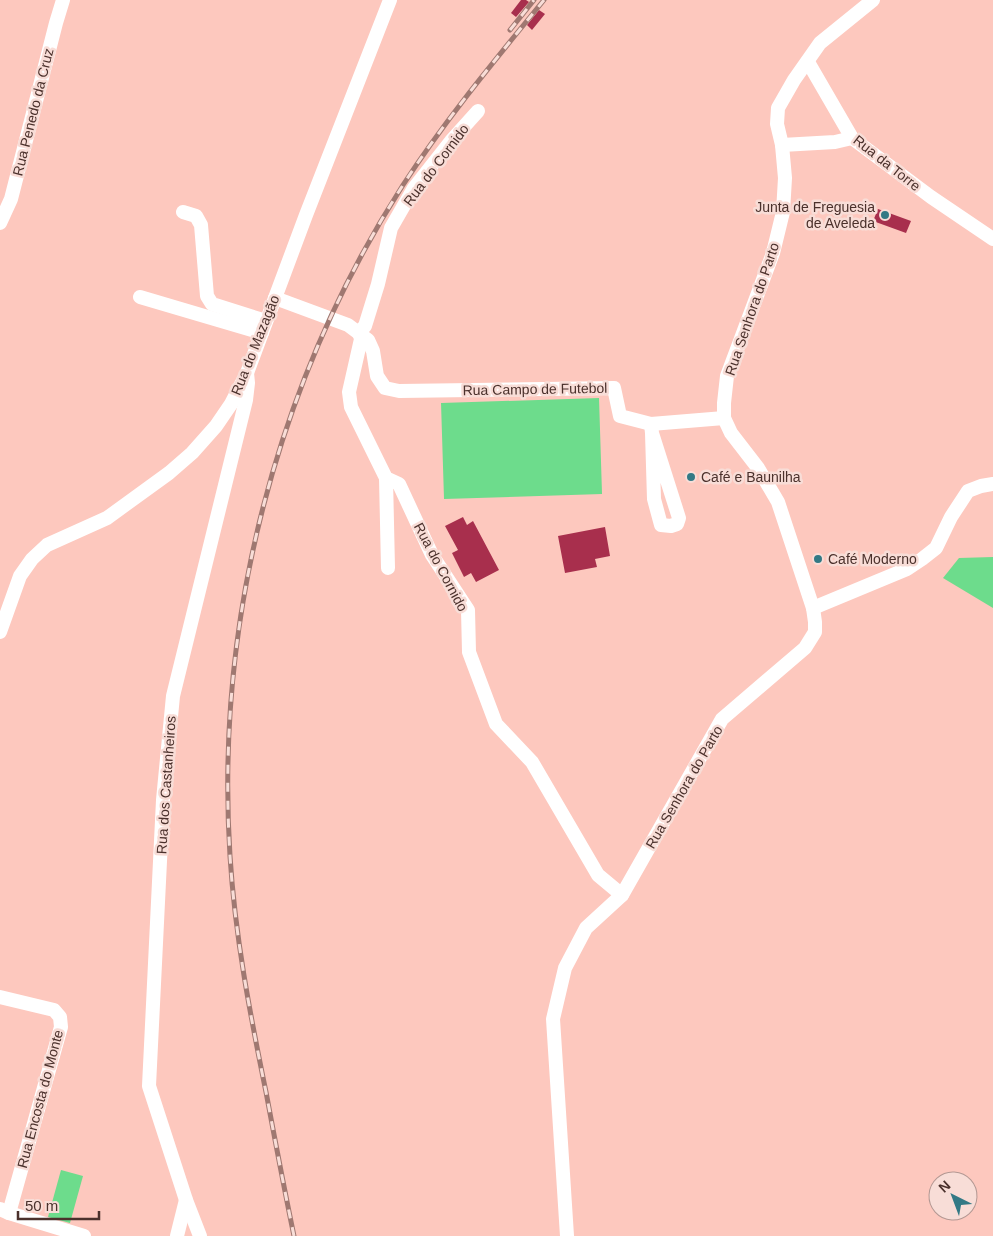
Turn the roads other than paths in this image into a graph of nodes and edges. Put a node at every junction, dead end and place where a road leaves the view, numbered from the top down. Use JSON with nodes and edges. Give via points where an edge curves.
{"nodes":[{"id":1,"x":63,"y":0,"type":"edge"},
{"id":2,"x":390,"y":0,"type":"edge"},
{"id":3,"x":873,"y":0,"type":"edge"},
{"id":4,"x":808,"y":62,"type":"junction"},
{"id":5,"x":478,"y":111,"type":"dead end"},
{"id":6,"x":852,"y":138,"type":"junction"},
{"id":7,"x":782,"y":144,"type":"junction"},
{"id":8,"x":182,"y":212,"type":"dead end"},
{"id":9,"x":0,"y":223,"type":"edge"},
{"id":10,"x":993,"y":239,"type":"edge"},
{"id":11,"x":140,"y":297,"type":"dead end"},
{"id":12,"x":275,"y":298,"type":"junction"},
{"id":13,"x":264,"y":327,"type":"junction"},
{"id":14,"x":353,"y":328,"type":"junction"},
{"id":15,"x":247,"y":373,"type":"junction"},
{"id":16,"x":724,"y":418,"type":"junction"},
{"id":17,"x":651,"y":428,"type":"junction"},
{"id":18,"x":386,"y":478,"type":"junction"},
{"id":19,"x":993,"y":484,"type":"edge"},
{"id":20,"x":388,"y":568,"type":"dead end"},
{"id":21,"x":813,"y":608,"type":"junction"},
{"id":22,"x":0,"y":632,"type":"edge"},
{"id":23,"x":622,"y":896,"type":"junction"},
{"id":24,"x":0,"y":998,"type":"edge"},
{"id":25,"x":186,"y":1200,"type":"junction"},
{"id":26,"x":5,"y":1211,"type":"edge"},
{"id":27,"x":84,"y":1236,"type":"edge"},
{"id":28,"x":177,"y":1236,"type":"edge"},
{"id":29,"x":200,"y":1236,"type":"edge"},
{"id":30,"x":567,"y":1236,"type":"edge"}],
"edges":[{"from":1,"to":9,"type":"street","name":"Rua Penedo da Cruz","via":[[11,199]]},
{"from":2,"to":12,"type":"street","name":"Rua do Mazagão"},
{"from":3,"to":4,"type":"street","name":"Rua Senhora do Parto","via":[[820,43]]},
{"from":4,"to":6,"type":"street","name":"Rua da Torre"},
{"from":4,"to":7,"type":"street","name":"Rua Senhora do Parto","via":[[778,108],[777,124]]},
{"from":5,"to":14,"type":"street","name":"Rua do Cornido","via":[[414,188],[391,228],[365,326]]},
{"from":6,"to":7,"type":"street","via":[[835,142]]},
{"from":6,"to":10,"type":"street","name":"Rua da Torre"},
{"from":7,"to":16,"type":"street","name":"Rua Senhora do Parto","via":[[783,212],[773,254],[727,376]]},
{"from":8,"to":13,"type":"street","via":[[196,216],[201,225],[209,300],[217,307]]},
{"from":11,"to":13,"type":"street"},
{"from":12,"to":13,"type":"street","name":"Rua do Mazagão"},
{"from":12,"to":14,"type":"street"},
{"from":13,"to":15,"type":"street","name":"Rua do Mazagão"},
{"from":14,"to":17,"type":"street","name":"Rua Campo de Futebol","via":[[368,340],[377,376],[385,388],[399,391],[614,388],[620,416]]},
{"from":14,"to":18,"type":"street","name":"Rua do Cornido","via":[[361,339],[349,392],[351,407]]},
{"from":15,"to":22,"type":"street","name":"Rua do Mazagão","via":[[216,426],[192,453],[107,518],[47,545],[32,559],[20,576]]},
{"from":15,"to":25,"type":"street","name":"Rua dos Castanheiros","via":[[246,400],[172,696],[163,800],[149,1086]]},
{"from":16,"to":17,"type":"street","name":"Rua Campo de Futebol"},
{"from":16,"to":21,"type":"street","name":"Rua Senhora do Parto","via":[[731,434],[758,468],[778,502]]},
{"from":17,"to":17,"type":"street","via":[[654,499],[661,525],[671,526],[677,524],[679,518]]},
{"from":18,"to":20,"type":"street"},
{"from":18,"to":23,"type":"street","name":"Rua do Cornido","via":[[399,484],[432,555],[468,610],[469,652],[496,724],[532,762],[598,876]]},
{"from":19,"to":21,"type":"street","via":[[968,491],[936,548],[922,559],[907,569]]},
{"from":21,"to":23,"type":"street","name":"Rua Senhora do Parto","via":[[814,632],[805,648],[722,719]]},
{"from":23,"to":30,"type":"street","name":"Rua Senhora do Parto","via":[[586,928],[565,968],[553,1019]]},
{"from":24,"to":26,"type":"street","name":"Rua Encosta do Monte","via":[[54,1010],[60,1017],[61,1027]]},
{"from":25,"to":28,"type":"street"},
{"from":25,"to":29,"type":"street","name":"Rua dos Castanheiros"},
{"from":26,"to":27,"type":"street","name":"Rua Encosta do Monte"}]}
